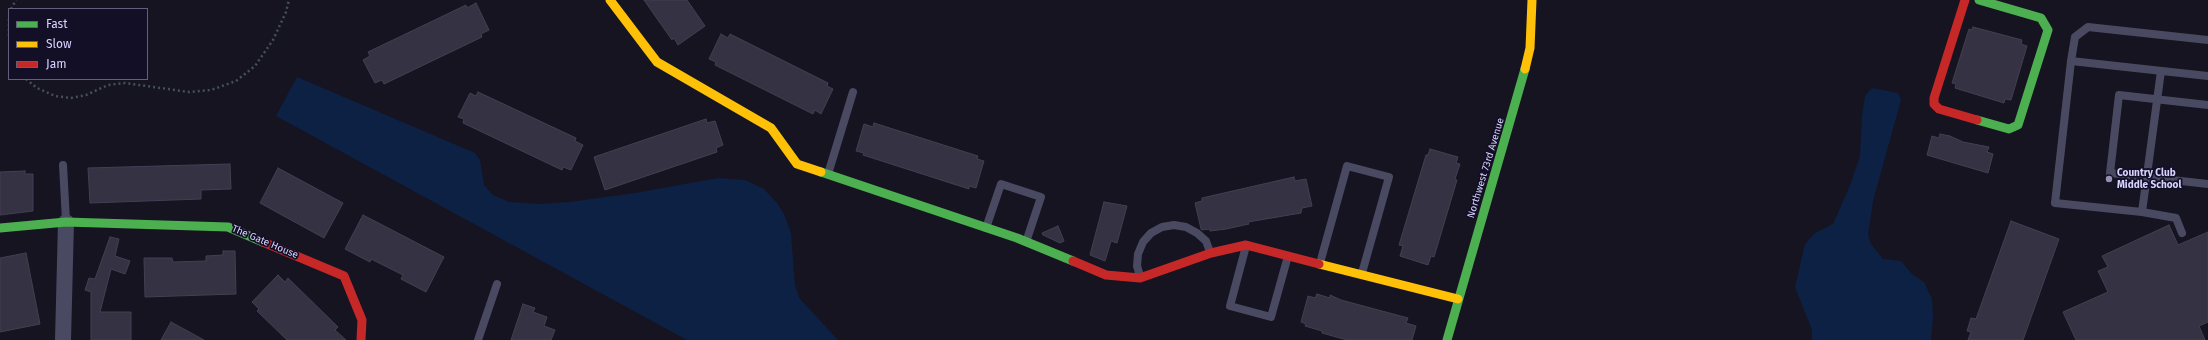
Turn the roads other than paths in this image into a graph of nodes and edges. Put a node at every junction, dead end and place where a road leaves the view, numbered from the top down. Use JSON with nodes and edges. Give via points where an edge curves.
{"nodes":[{"id":1,"x":610,"y":0,"type":"edge"},
{"id":2,"x":1532,"y":0,"type":"edge"},
{"id":3,"x":1965,"y":0,"type":"edge"},
{"id":4,"x":1979,"y":0,"type":"edge"},
{"id":5,"x":2011,"y":4,"type":"edge"},
{"id":6,"x":2208,"y":40,"type":"edge"},
{"id":7,"x":2071,"y":61,"type":"junction"},
{"id":8,"x":2162,"y":71,"type":"junction"},
{"id":9,"x":2208,"y":76,"type":"edge"},
{"id":10,"x":853,"y":92,"type":"dead end"},
{"id":11,"x":2158,"y":99,"type":"junction"},
{"id":12,"x":2208,"y":105,"type":"edge"},
{"id":13,"x":63,"y":165,"type":"dead end"},
{"id":14,"x":828,"y":175,"type":"junction"},
{"id":15,"x":2147,"y":177,"type":"junction"},
{"id":16,"x":2208,"y":184,"type":"edge"},
{"id":17,"x":2142,"y":212,"type":"junction"},
{"id":18,"x":66,"y":222,"type":"junction"},
{"id":19,"x":0,"y":228,"type":"edge"},
{"id":20,"x":986,"y":228,"type":"junction"},
{"id":21,"x":2182,"y":233,"type":"dead end"},
{"id":22,"x":1026,"y":242,"type":"junction"},
{"id":23,"x":1246,"y":245,"type":"junction"},
{"id":24,"x":1211,"y":252,"type":"junction"},
{"id":25,"x":1288,"y":255,"type":"junction"},
{"id":26,"x":1320,"y":263,"type":"junction"},
{"id":27,"x":1361,"y":274,"type":"junction"},
{"id":28,"x":1140,"y":278,"type":"junction"},
{"id":29,"x":497,"y":284,"type":"dead end"},
{"id":30,"x":1458,"y":298,"type":"junction"},
{"id":31,"x":63,"y":340,"type":"edge"},
{"id":32,"x":361,"y":340,"type":"edge"},
{"id":33,"x":478,"y":340,"type":"edge"},
{"id":34,"x":1447,"y":340,"type":"edge"}],
"edges":[{"from":1,"to":14,"type":"street","via":[[657,62],[771,128],[797,164]]},
{"from":2,"to":30,"type":"street","name":"Northwest 73rd Avenue","via":[[1530,48]]},
{"from":3,"to":5,"type":"street","via":[[1934,104],[1939,109],[2005,128],[2018,125],[2048,30],[2041,18]]},
{"from":4,"to":5,"type":"street"},
{"from":6,"to":7,"type":"lane","via":[[2088,27],[2075,37]]},
{"from":7,"to":8,"type":"lane"},
{"from":7,"to":17,"type":"lane","via":[[2055,202]]},
{"from":8,"to":9,"type":"lane"},
{"from":8,"to":11,"type":"lane"},
{"from":10,"to":14,"type":"lane"},
{"from":11,"to":12,"type":"lane"},
{"from":11,"to":15,"type":"lane"},
{"from":11,"to":15,"type":"lane","via":[[2119,95],[2110,173]]},
{"from":13,"to":18,"type":"lane"},
{"from":14,"to":20,"type":"street"},
{"from":15,"to":16,"type":"lane"},
{"from":15,"to":17,"type":"lane"},
{"from":17,"to":21,"type":"lane","via":[[2176,218]]},
{"from":18,"to":19,"type":"street","name":"The Gate House"},
{"from":18,"to":31,"type":"street"},
{"from":18,"to":32,"type":"street","name":"The Gate House","via":[[228,226],[344,276],[362,320]]},
{"from":20,"to":22,"type":"street"},
{"from":20,"to":22,"type":"lane","via":[[1001,184],[1041,197]]},
{"from":22,"to":28,"type":"street","via":[[1106,275]]},
{"from":23,"to":24,"type":"street"},
{"from":23,"to":25,"type":"street"},
{"from":23,"to":25,"type":"lane","via":[[1230,306],[1271,317]]},
{"from":24,"to":28,"type":"street"},
{"from":24,"to":28,"type":"lane","via":[[1206,241],[1186,227],[1162,227],[1151,233],[1143,242],[1138,260]]},
{"from":25,"to":26,"type":"street"},
{"from":26,"to":27,"type":"street"},
{"from":26,"to":27,"type":"lane","via":[[1347,166],[1389,177]]},
{"from":27,"to":30,"type":"street"},
{"from":29,"to":33,"type":"lane"},
{"from":30,"to":34,"type":"street","name":"Northwest 73rd Avenue"}]}
